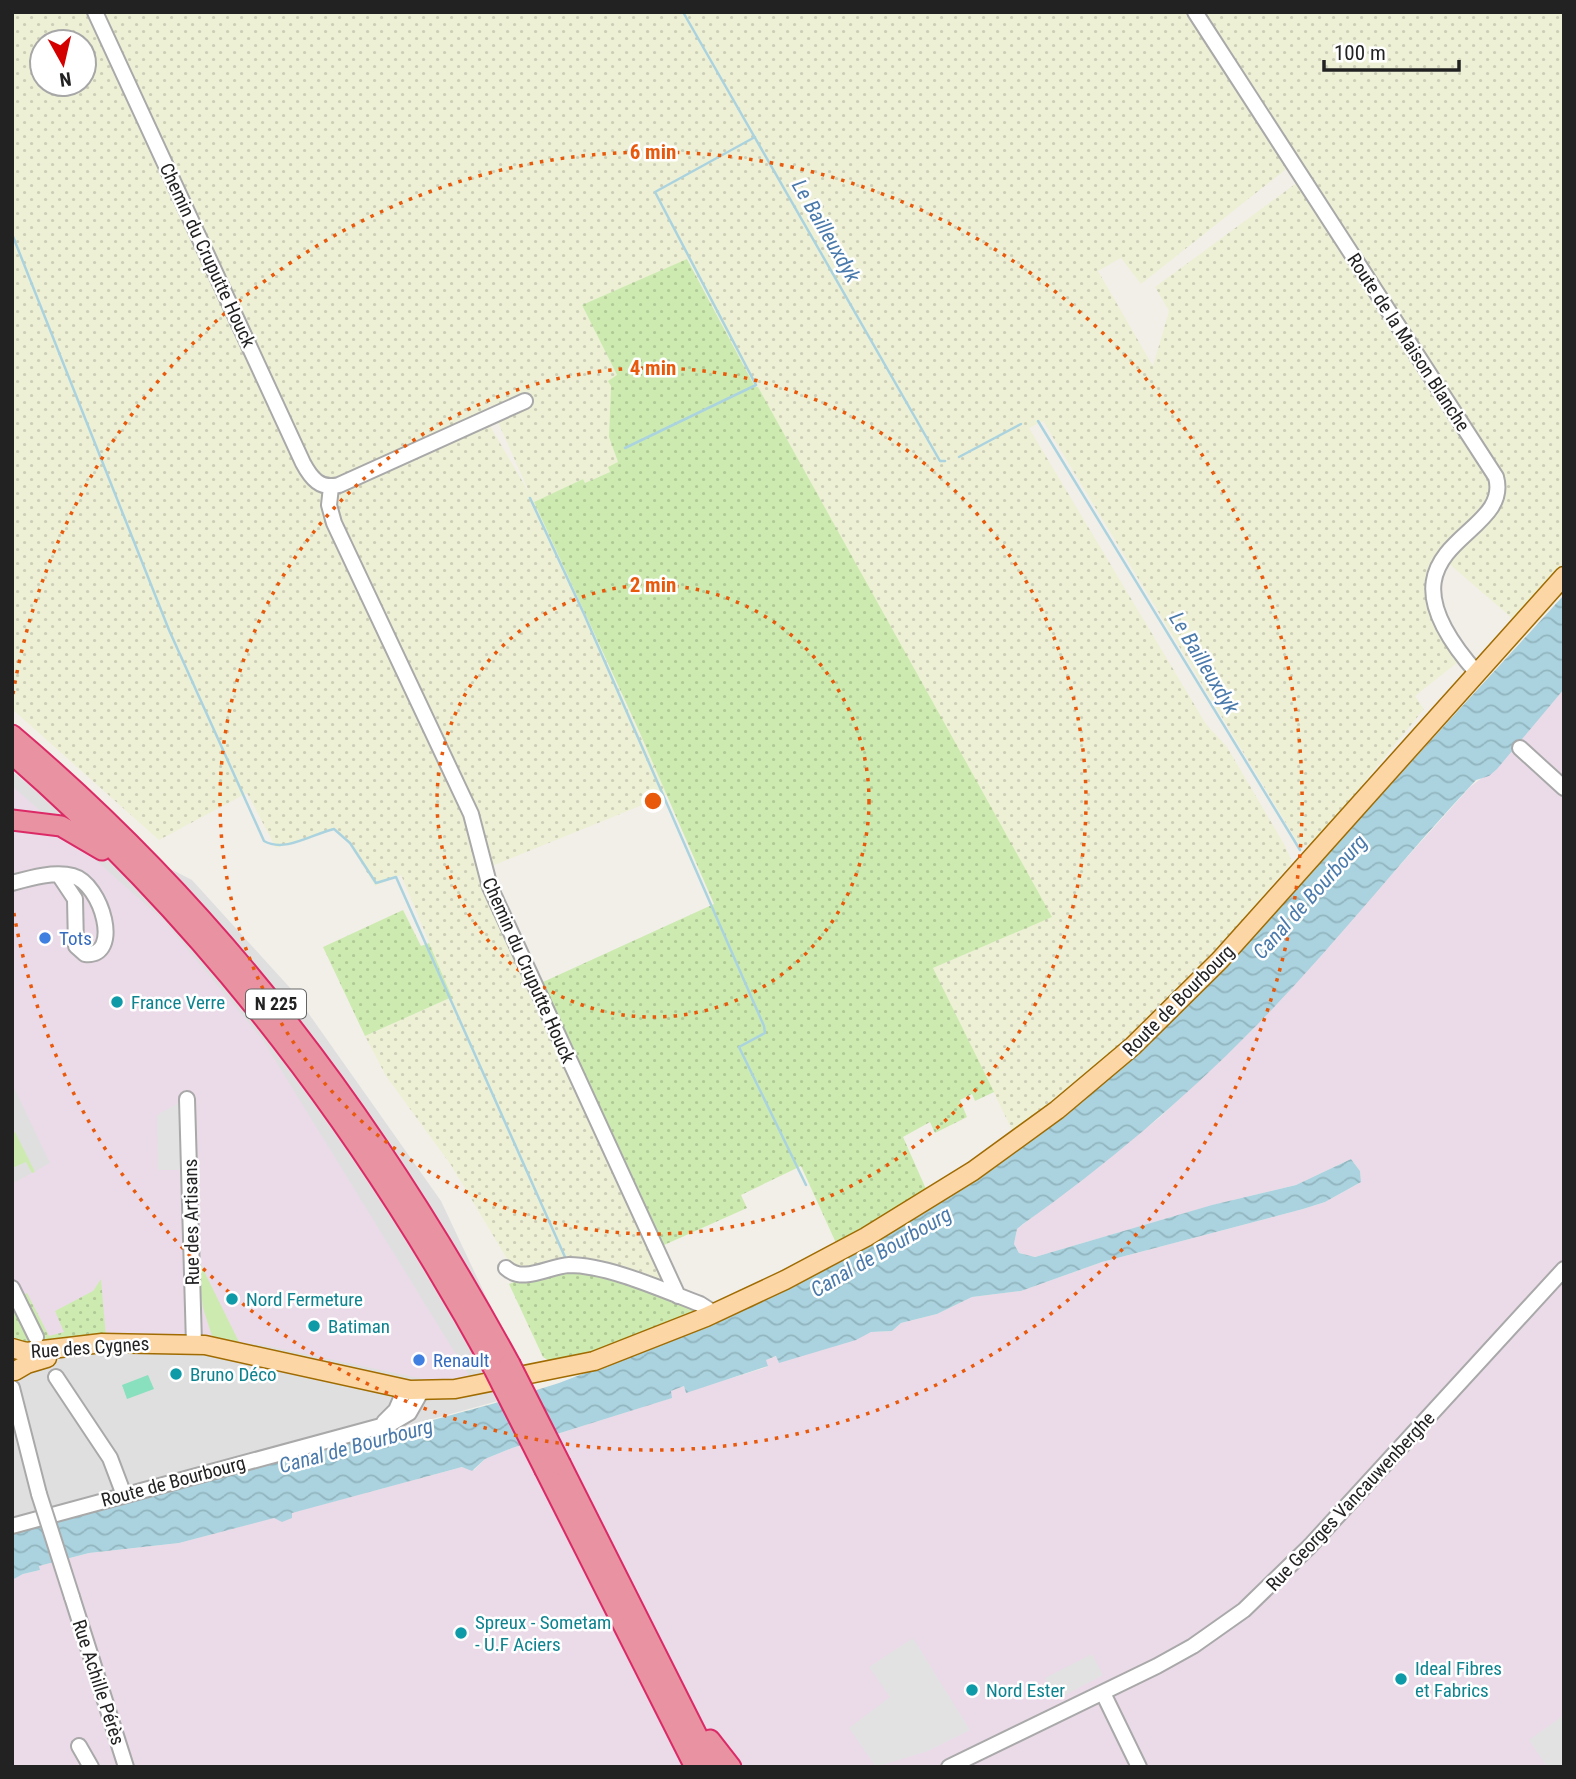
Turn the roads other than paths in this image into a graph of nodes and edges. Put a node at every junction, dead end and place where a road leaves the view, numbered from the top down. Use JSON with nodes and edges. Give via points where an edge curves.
{"nodes":[{"id":1,"x":95,"y":12,"type":"edge"},
{"id":2,"x":1195,"y":12,"type":"edge"},
{"id":3,"x":525,"y":401,"type":"dead end"},
{"id":4,"x":331,"y":487,"type":"junction"},
{"id":5,"x":1564,"y":576,"type":"edge"},
{"id":6,"x":1477,"y":673,"type":"junction"},
{"id":7,"x":12,"y":735,"type":"edge"},
{"id":8,"x":1520,"y":748,"type":"dead end"},
{"id":9,"x":12,"y":754,"type":"edge"},
{"id":10,"x":1564,"y":788,"type":"edge"},
{"id":11,"x":12,"y":820,"type":"edge"},
{"id":12,"x":59,"y":875,"type":"junction"},
{"id":13,"x":12,"y":883,"type":"edge"},
{"id":14,"x":204,"y":944,"type":"junction"},
{"id":15,"x":187,"y":1099,"type":"dead end"},
{"id":16,"x":506,"y":1268,"type":"dead end"},
{"id":17,"x":1564,"y":1269,"type":"edge"},
{"id":18,"x":12,"y":1288,"type":"edge"},
{"id":19,"x":678,"y":1296,"type":"junction"},
{"id":20,"x":710,"y":1315,"type":"junction"},
{"id":21,"x":36,"y":1337,"type":"dead end"},
{"id":22,"x":168,"y":1343,"type":"junction"},
{"id":23,"x":194,"y":1344,"type":"junction"},
{"id":24,"x":12,"y":1348,"type":"edge"},
{"id":25,"x":502,"y":1367,"type":"junction"},
{"id":26,"x":13,"y":1377,"type":"edge"},
{"id":27,"x":56,"y":1377,"type":"dead end"},
{"id":28,"x":414,"y":1390,"type":"junction"},
{"id":29,"x":12,"y":1413,"type":"edge"},
{"id":30,"x":553,"y":1467,"type":"junction"},
{"id":31,"x":39,"y":1494,"type":"junction"},
{"id":32,"x":124,"y":1495,"type":"junction"},
{"id":33,"x":12,"y":1526,"type":"edge"},
{"id":34,"x":611,"y":1601,"type":"junction"},
{"id":35,"x":646,"y":1634,"type":"junction"},
{"id":36,"x":1103,"y":1693,"type":"junction"},
{"id":37,"x":79,"y":1746,"type":"dead end"},
{"id":38,"x":91,"y":1767,"type":"edge"},
{"id":39,"x":127,"y":1767,"type":"edge"},
{"id":40,"x":681,"y":1767,"type":"edge"},
{"id":41,"x":695,"y":1767,"type":"edge"},
{"id":42,"x":713,"y":1767,"type":"edge"},
{"id":43,"x":731,"y":1767,"type":"edge"},
{"id":44,"x":949,"y":1767,"type":"edge"},
{"id":45,"x":1139,"y":1767,"type":"edge"}],
"edges":[{"from":1,"to":4,"type":"street","name":"Chemin du Cruputte Houck","via":[[303,463],[316,482]]},
{"from":2,"to":6,"type":"street","name":"Route de la Maison Blanche","via":[[1496,477],[1498,490],[1492,503],[1445,556],[1432,583],[1439,617]]},
{"from":3,"to":4,"type":"street"},
{"from":4,"to":19,"type":"street","name":"Chemin du Cruputte Houck","via":[[334,523],[475,821],[490,887]]},
{"from":5,"to":6,"type":"main road","name":"Route de Bourbourg"},
{"from":6,"to":20,"type":"main road","name":"Route de Bourbourg","via":[[1206,975],[1084,1088],[923,1203],[833,1255]]},
{"from":7,"to":25,"type":"highway","number":"N 225","via":[[166,879],[295,1029],[408,1189]]},
{"from":8,"to":10,"type":"street"},
{"from":9,"to":14,"type":"highway","number":"N 225","via":[[118,852]]},
{"from":11,"to":14,"type":"highway","via":[[54,824],[89,840]]},
{"from":12,"to":12,"type":"street","via":[[75,899],[76,946],[85,954],[100,952],[106,937],[96,896],[83,881]]},
{"from":12,"to":13,"type":"street"},
{"from":14,"to":25,"type":"highway","number":"N 225","via":[[354,1135]]},
{"from":15,"to":23,"type":"street","name":"Rue des Artisans"},
{"from":16,"to":19,"type":"street","via":[[521,1275],[566,1265],[584,1267]]},
{"from":17,"to":36,"type":"street","name":"Rue Georges Vancauwenberghe","via":[[1273,1584],[1201,1641]]},
{"from":18,"to":21,"type":"street"},
{"from":19,"to":20,"type":"street","via":[[704,1305]]},
{"from":20,"to":28,"type":"main road","name":"Route de Bourbourg","via":[[587,1363],[474,1387]]},
{"from":22,"to":23,"type":"main road","name":"Rue des Cygnes"},
{"from":22,"to":24,"type":"main road","name":"Rue des Cygnes","via":[[102,1343],[26,1352]]},
{"from":22,"to":26,"type":"main road","name":"Rue des Cygnes","via":[[66,1354],[35,1361]]},
{"from":23,"to":28,"type":"main road","name":"Rue des Cygnes"},
{"from":24,"to":26,"type":"main road","via":[[18,1358]]},
{"from":25,"to":30,"type":"highway","number":"N 225","bridge":true},
{"from":26,"to":31,"type":"street"},
{"from":27,"to":32,"type":"street","via":[[110,1458]]},
{"from":28,"to":32,"type":"street","name":"Route de Bourbourg","via":[[375,1427]]},
{"from":29,"to":31,"type":"street"},
{"from":30,"to":34,"type":"highway","number":"N 225"},
{"from":30,"to":35,"type":"highway","number":"N 225"},
{"from":31,"to":39,"type":"street","name":"Rue Achille Pérès","bridge":true},
{"from":32,"to":33,"type":"street","name":"Route de Bourbourg"},
{"from":34,"to":40,"type":"highway"},
{"from":34,"to":41,"type":"highway","number":"N 225"},
{"from":35,"to":42,"type":"highway","number":"N 225"},
{"from":35,"to":43,"type":"highway","via":[[712,1744]]},
{"from":36,"to":44,"type":"street","name":"Rue Georges Vancauwenberghe"},
{"from":36,"to":45,"type":"street"},
{"from":37,"to":38,"type":"street"}]}
